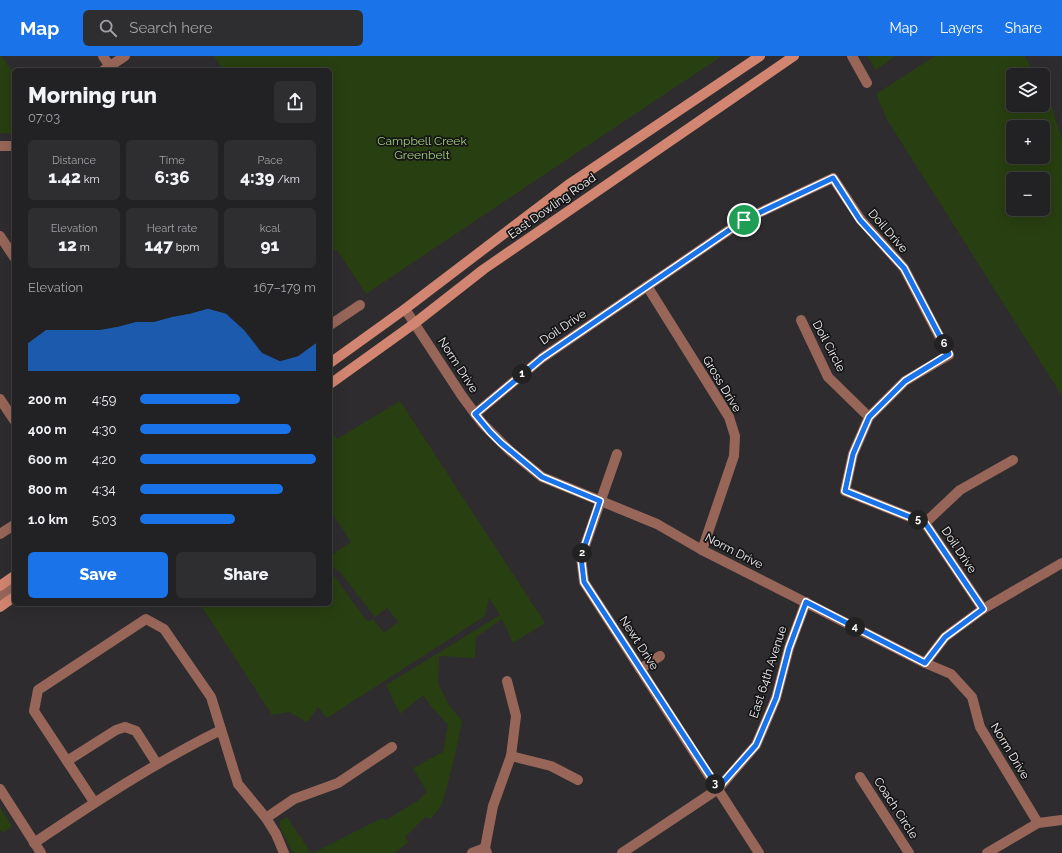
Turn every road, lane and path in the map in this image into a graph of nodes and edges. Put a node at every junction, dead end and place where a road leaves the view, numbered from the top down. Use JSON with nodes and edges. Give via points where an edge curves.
{"nodes":[{"id":1,"x":103,"y":56,"type":"edge"},
{"id":2,"x":125,"y":56,"type":"edge"},
{"id":3,"x":760,"y":56,"type":"edge"},
{"id":4,"x":794,"y":56,"type":"edge"},
{"id":5,"x":852,"y":56,"type":"edge"},
{"id":6,"x":109,"y":68,"type":"edge"},
{"id":7,"x":110,"y":68,"type":"edge"},
{"id":8,"x":867,"y":83,"type":"dead end"},
{"id":9,"x":0,"y":146,"type":"edge"},
{"id":10,"x":12,"y":146,"type":"edge"},
{"id":11,"x":0,"y":236,"type":"edge"},
{"id":12,"x":12,"y":254,"type":"edge"},
{"id":13,"x":647,"y":286,"type":"junction"},
{"id":14,"x":360,"y":305,"type":"dead end"},
{"id":15,"x":405,"y":309,"type":"junction"},
{"id":16,"x":801,"y":320,"type":"dead end"},
{"id":17,"x":415,"y":323,"type":"junction"},
{"id":18,"x":332,"y":324,"type":"edge"},
{"id":19,"x":332,"y":362,"type":"edge"},
{"id":20,"x":332,"y":383,"type":"edge"},
{"id":21,"x":0,"y":399,"type":"edge"},
{"id":22,"x":475,"y":414,"type":"junction"},
{"id":23,"x":12,"y":417,"type":"edge"},
{"id":24,"x":869,"y":417,"type":"junction"},
{"id":25,"x":617,"y":454,"type":"dead end"},
{"id":26,"x":1013,"y":460,"type":"dead end"},
{"id":27,"x":600,"y":501,"type":"junction"},
{"id":28,"x":925,"y":523,"type":"junction"},
{"id":29,"x":12,"y":526,"type":"edge"},
{"id":30,"x":0,"y":534,"type":"edge"},
{"id":31,"x":702,"y":550,"type":"junction"},
{"id":32,"x":1062,"y":563,"type":"edge"},
{"id":33,"x":12,"y":577,"type":"edge"},
{"id":34,"x":12,"y":585,"type":"edge"},
{"id":35,"x":0,"y":586,"type":"edge"},
{"id":36,"x":0,"y":596,"type":"edge"},
{"id":37,"x":12,"y":598,"type":"edge"},
{"id":38,"x":806,"y":602,"type":"junction"},
{"id":39,"x":0,"y":607,"type":"edge"},
{"id":40,"x":983,"y":609,"type":"junction"},
{"id":41,"x":660,"y":656,"type":"dead end"},
{"id":42,"x":925,"y":663,"type":"junction"},
{"id":43,"x":640,"y":669,"type":"junction"},
{"id":44,"x":508,"y":681,"type":"dead end"},
{"id":45,"x":221,"y":730,"type":"junction"},
{"id":46,"x":392,"y":747,"type":"dead end"},
{"id":47,"x":510,"y":756,"type":"junction"},
{"id":48,"x":67,"y":760,"type":"junction"},
{"id":49,"x":158,"y":764,"type":"junction"},
{"id":50,"x":860,"y":777,"type":"dead end"},
{"id":51,"x":578,"y":780,"type":"dead end"},
{"id":52,"x":718,"y":788,"type":"junction"},
{"id":53,"x":0,"y":789,"type":"edge"},
{"id":54,"x":94,"y":802,"type":"junction"},
{"id":55,"x":266,"y":818,"type":"junction"},
{"id":56,"x":1062,"y":820,"type":"edge"},
{"id":57,"x":1038,"y":823,"type":"junction"},
{"id":58,"x":34,"y":843,"type":"junction"},
{"id":59,"x":486,"y":850,"type":"edge"},
{"id":60,"x":41,"y":853,"type":"edge"},
{"id":61,"x":284,"y":853,"type":"edge"},
{"id":62,"x":472,"y":853,"type":"edge"},
{"id":63,"x":622,"y":853,"type":"edge"},
{"id":64,"x":760,"y":853,"type":"edge"},
{"id":65,"x":909,"y":853,"type":"edge"},
{"id":66,"x":987,"y":853,"type":"edge"}],
"edges":[{"from":1,"to":6,"type":"street"},
{"from":2,"to":7,"type":"street"},
{"from":3,"to":15,"type":"main road","name":"East Dowling Road","via":[[568,185]]},
{"from":4,"to":17,"type":"main road","name":"East Dowling Road","via":[[484,269]]},
{"from":5,"to":8,"type":"street"},
{"from":9,"to":10,"type":"street"},
{"from":11,"to":12,"type":"street"},
{"from":13,"to":22,"type":"street","name":"Doil Drive","via":[[542,358]]},
{"from":13,"to":24,"type":"street","name":"Doil Drive","via":[[744,220],[833,178],[860,220],[904,268],[949,354],[905,381]]},
{"from":13,"to":31,"type":"street","name":"Gross Drive","via":[[729,418],[735,436],[734,456]]},
{"from":14,"to":18,"type":"street"},
{"from":15,"to":17,"type":"street","name":"Norm Drive"},
{"from":15,"to":19,"type":"main road","name":"East Dowling Road"},
{"from":16,"to":24,"type":"street","name":"Doil Circle","via":[[828,376]]},
{"from":17,"to":20,"type":"main road","name":"East Dowling Road"},
{"from":17,"to":22,"type":"street","name":"Norm Drive"},
{"from":21,"to":23,"type":"street"},
{"from":22,"to":27,"type":"street","name":"Norm Drive","via":[[501,443],[542,477]]},
{"from":24,"to":28,"type":"street","name":"Doil Drive","via":[[853,454],[845,491]]},
{"from":25,"to":27,"type":"street","name":"Newt Drive"},
{"from":26,"to":28,"type":"street","via":[[960,490]]},
{"from":27,"to":31,"type":"street","name":"Norm Drive","via":[[657,524]]},
{"from":27,"to":43,"type":"street","name":"Newt Drive","via":[[581,557],[584,582]]},
{"from":28,"to":40,"type":"street","name":"Doil Drive"},
{"from":29,"to":30,"type":"street"},
{"from":31,"to":38,"type":"street","name":"Norm Drive"},
{"from":32,"to":40,"type":"street"},
{"from":33,"to":35,"type":"main road"},
{"from":34,"to":36,"type":"street"},
{"from":37,"to":39,"type":"main road"},
{"from":38,"to":42,"type":"street","name":"Norm Drive"},
{"from":38,"to":52,"type":"street","name":"East 64th Avenue","via":[[789,648],[776,698],[756,745]]},
{"from":40,"to":42,"type":"street","via":[[945,637]]},
{"from":41,"to":43,"type":"street"},
{"from":42,"to":57,"type":"street","name":"Norm Drive","via":[[951,674],[972,696],[980,727]]},
{"from":43,"to":52,"type":"street","name":"Newt Drive"},
{"from":44,"to":47,"type":"street","via":[[516,716]]},
{"from":45,"to":48,"type":"street","via":[[211,697],[164,629],[146,620],[38,690],[34,711]]},
{"from":45,"to":49,"type":"street"},
{"from":45,"to":55,"type":"street","via":[[238,784]]},
{"from":46,"to":55,"type":"street","via":[[338,783],[294,800]]},
{"from":47,"to":51,"type":"street","via":[[551,766]]},
{"from":47,"to":59,"type":"street","via":[[493,806]]},
{"from":48,"to":49,"type":"street","via":[[125,727],[136,731]]},
{"from":48,"to":54,"type":"street"},
{"from":49,"to":54,"type":"street"},
{"from":50,"to":65,"type":"street","name":"Coach Circle"},
{"from":52,"to":63,"type":"street","name":"East 64th Avenue"},
{"from":52,"to":64,"type":"street","name":"Newt Drive"},
{"from":53,"to":58,"type":"street"},
{"from":54,"to":58,"type":"street"},
{"from":55,"to":61,"type":"street"},
{"from":56,"to":57,"type":"street"},
{"from":57,"to":66,"type":"street"},
{"from":58,"to":60,"type":"street"},
{"from":59,"to":62,"type":"street"}]}
